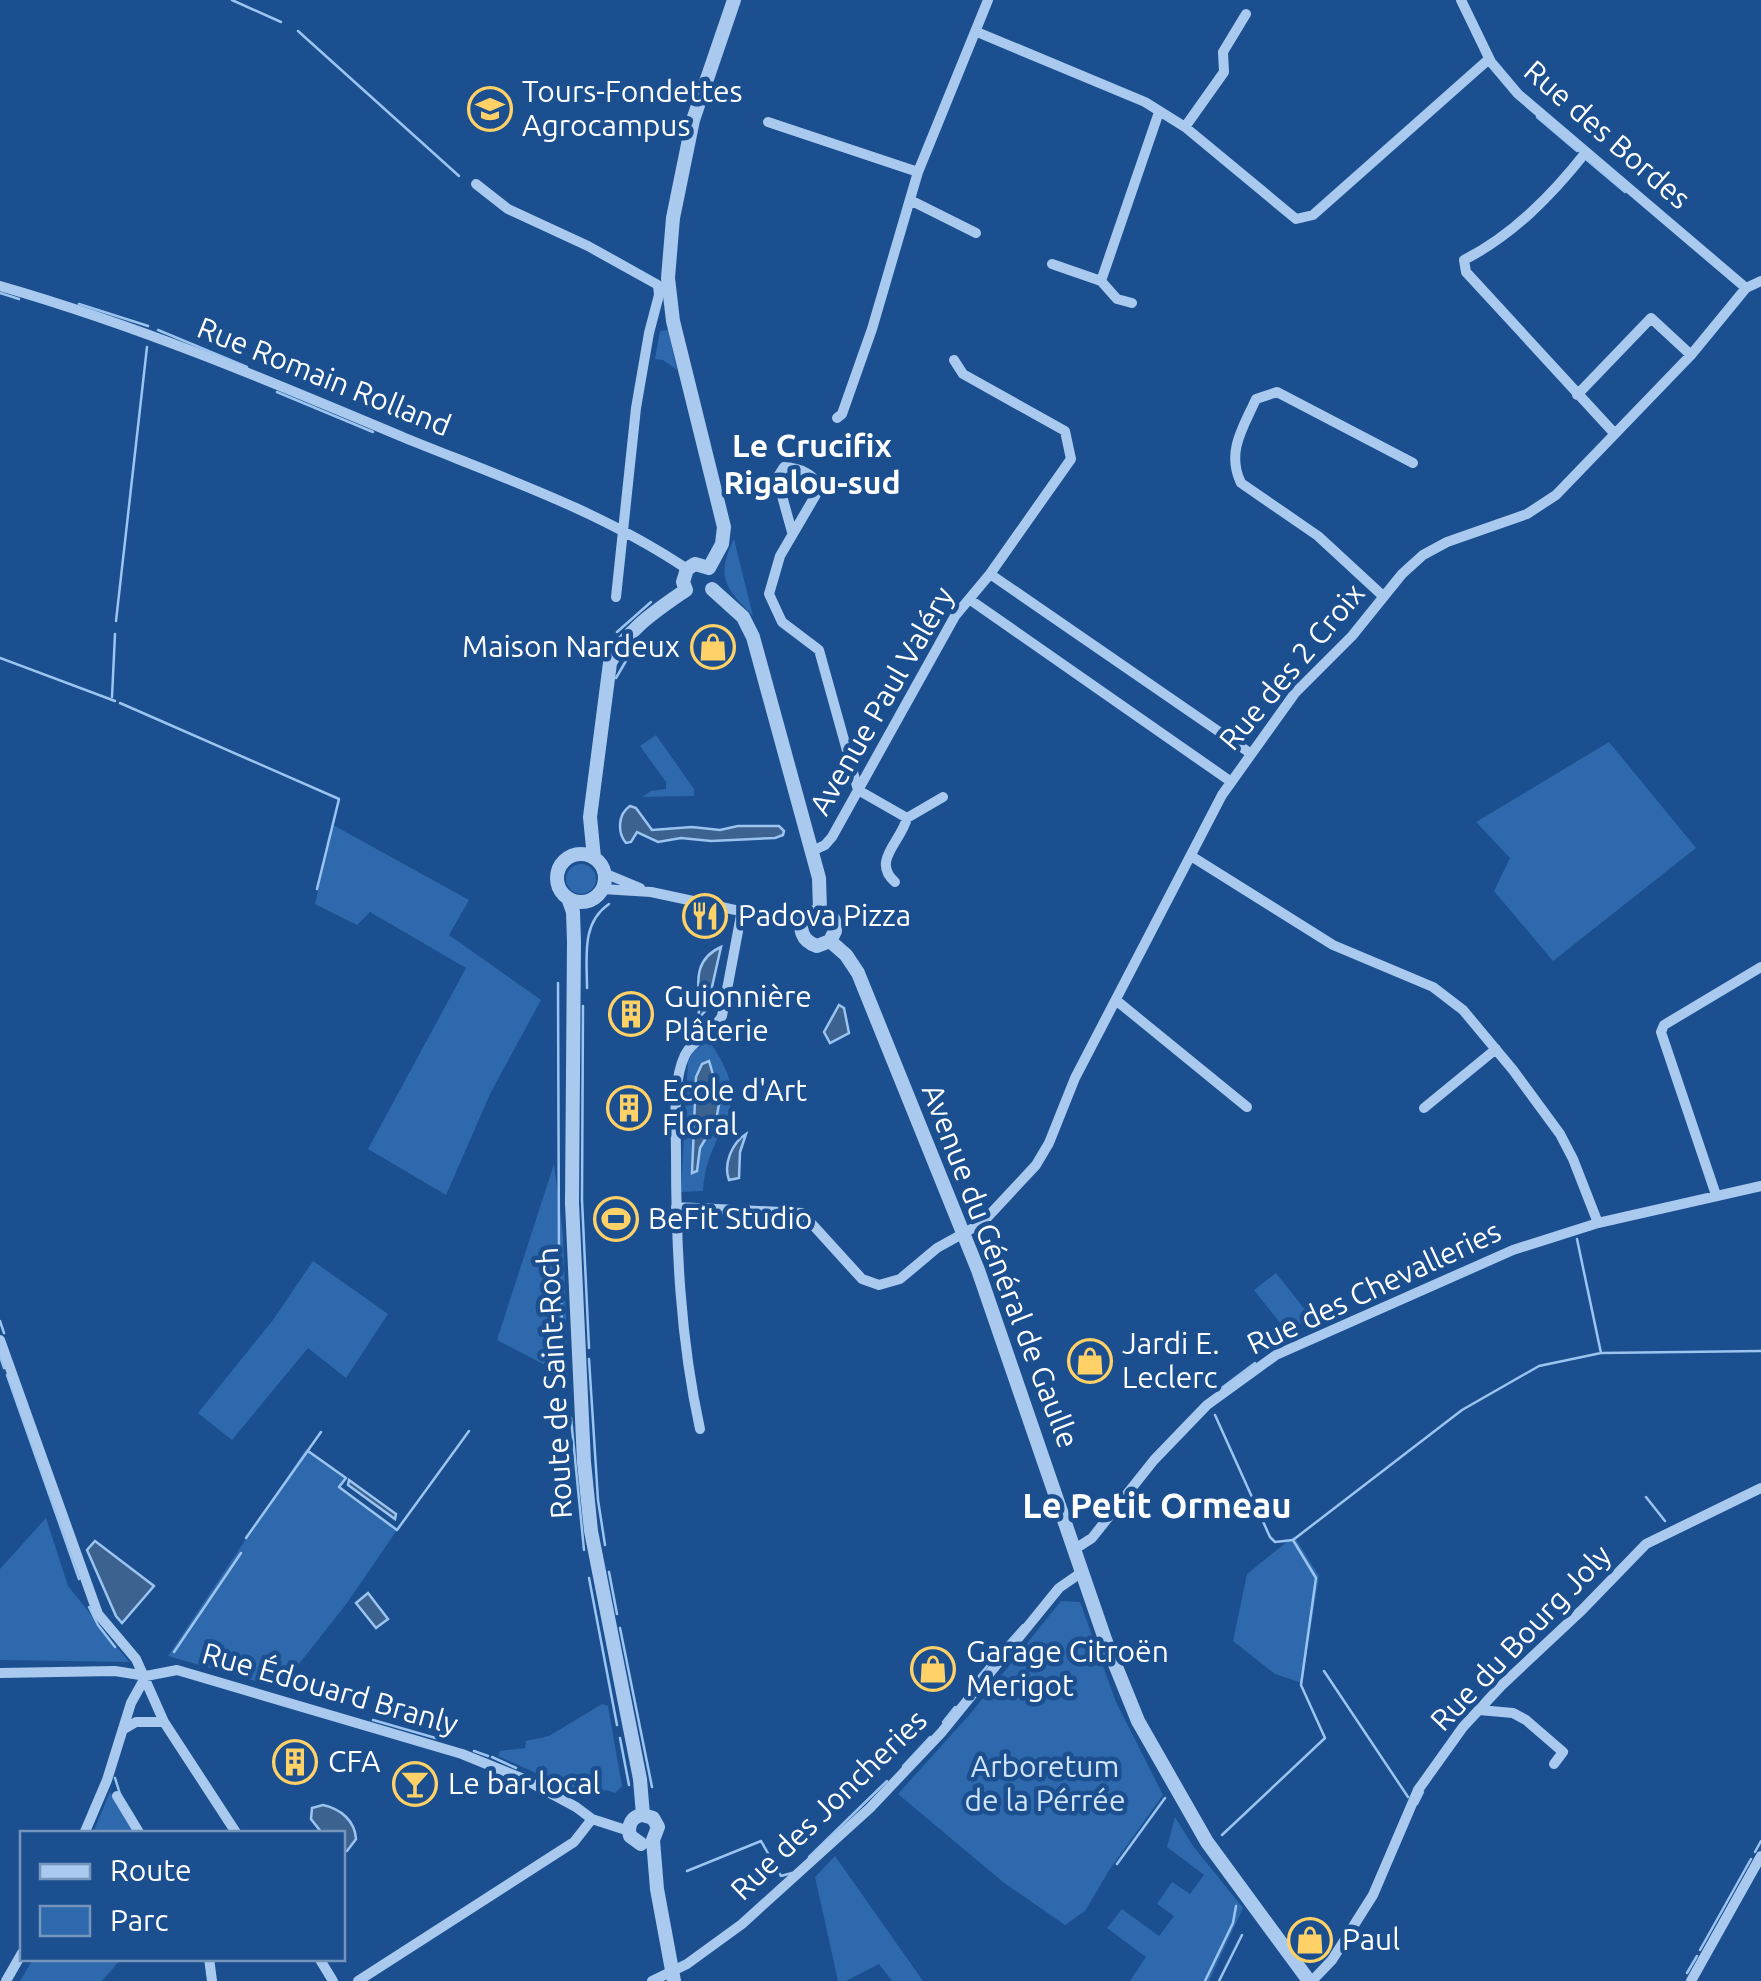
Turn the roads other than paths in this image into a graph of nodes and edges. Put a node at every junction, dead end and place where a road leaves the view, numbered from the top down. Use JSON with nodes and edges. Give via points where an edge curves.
{"nodes":[{"id":1,"x":734,"y":0,"type":"edge"},
{"id":2,"x":988,"y":0,"type":"edge"},
{"id":3,"x":1461,"y":0,"type":"edge"},
{"id":4,"x":1246,"y":14,"type":"dead end"},
{"id":5,"x":977,"y":32,"type":"junction"},
{"id":6,"x":1489,"y":59,"type":"junction"},
{"id":7,"x":1159,"y":112,"type":"junction"},
{"id":8,"x":768,"y":122,"type":"dead end"},
{"id":9,"x":1186,"y":127,"type":"junction"},
{"id":10,"x":1586,"y":152,"type":"junction"},
{"id":11,"x":918,"y":172,"type":"junction"},
{"id":12,"x":476,"y":184,"type":"dead end"},
{"id":13,"x":910,"y":200,"type":"junction"},
{"id":14,"x":976,"y":233,"type":"dead end"},
{"id":15,"x":1052,"y":264,"type":"dead end"},
{"id":16,"x":1101,"y":281,"type":"junction"},
{"id":17,"x":1761,"y":282,"type":"edge"},
{"id":18,"x":0,"y":286,"type":"edge"},
{"id":19,"x":1746,"y":288,"type":"junction"},
{"id":20,"x":1132,"y":304,"type":"dead end"},
{"id":21,"x":1691,"y":355,"type":"junction"},
{"id":22,"x":954,"y":360,"type":"dead end"},
{"id":23,"x":1577,"y":395,"type":"junction"},
{"id":24,"x":837,"y":418,"type":"dead end"},
{"id":25,"x":1615,"y":434,"type":"junction"},
{"id":26,"x":1413,"y":463,"type":"dead end"},
{"id":27,"x":624,"y":530,"type":"junction"},
{"id":28,"x":792,"y":532,"type":"junction"},
{"id":29,"x":709,"y":568,"type":"junction"},
{"id":30,"x":687,"y":569,"type":"junction"},
{"id":31,"x":990,"y":574,"type":"junction"},
{"id":32,"x":712,"y":589,"type":"junction"},
{"id":33,"x":686,"y":590,"type":"junction"},
{"id":34,"x":1383,"y":596,"type":"junction"},
{"id":35,"x":616,"y":597,"type":"dead end"},
{"id":36,"x":969,"y":598,"type":"junction"},
{"id":37,"x":1250,"y":753,"type":"junction"},
{"id":38,"x":1230,"y":782,"type":"junction"},
{"id":39,"x":858,"y":790,"type":"junction"},
{"id":40,"x":943,"y":797,"type":"dead end"},
{"id":41,"x":590,"y":817,"type":"junction"},
{"id":42,"x":907,"y":818,"type":"junction"},
{"id":43,"x":812,"y":851,"type":"junction"},
{"id":44,"x":1190,"y":856,"type":"junction"},
{"id":45,"x":570,"y":857,"type":"junction"},
{"id":46,"x":594,"y":858,"type":"junction"},
{"id":47,"x":603,"y":881,"type":"junction"},
{"id":48,"x":895,"y":882,"type":"dead end"},
{"id":49,"x":568,"y":898,"type":"junction"},
{"id":50,"x":586,"y":902,"type":"junction"},
{"id":51,"x":742,"y":910,"type":"junction"},
{"id":52,"x":820,"y":910,"type":"junction"},
{"id":53,"x":801,"y":924,"type":"junction"},
{"id":54,"x":830,"y":941,"type":"junction"},
{"id":55,"x":574,"y":942,"type":"junction"},
{"id":56,"x":1761,"y":967,"type":"edge"},
{"id":57,"x":1117,"y":1001,"type":"junction"},
{"id":58,"x":1496,"y":1048,"type":"junction"},
{"id":59,"x":1246,"y":1107,"type":"dead end"},
{"id":60,"x":1424,"y":1108,"type":"dead end"},
{"id":61,"x":1761,"y":1186,"type":"edge"},
{"id":62,"x":1716,"y":1196,"type":"junction"},
{"id":63,"x":676,"y":1208,"type":"junction"},
{"id":64,"x":1598,"y":1223,"type":"junction"},
{"id":65,"x":964,"y":1234,"type":"junction"},
{"id":66,"x":0,"y":1340,"type":"edge"},
{"id":67,"x":700,"y":1428,"type":"dead end"},
{"id":68,"x":1761,"y":1488,"type":"edge"},
{"id":69,"x":1075,"y":1549,"type":"junction"},
{"id":70,"x":1082,"y":1572,"type":"junction"},
{"id":71,"x":0,"y":1673,"type":"edge"},
{"id":72,"x":146,"y":1676,"type":"junction"},
{"id":73,"x":1479,"y":1710,"type":"junction"},
{"id":74,"x":164,"y":1722,"type":"junction"},
{"id":75,"x":123,"y":1729,"type":"junction"},
{"id":76,"x":1554,"y":1764,"type":"dead end"},
{"id":77,"x":116,"y":1796,"type":"dead end"},
{"id":78,"x":644,"y":1815,"type":"junction"},
{"id":79,"x":592,"y":1819,"type":"junction"},
{"id":80,"x":85,"y":1831,"type":"edge"},
{"id":81,"x":138,"y":1831,"type":"edge"},
{"id":82,"x":235,"y":1831,"type":"edge"},
{"id":83,"x":629,"y":1831,"type":"junction"},
{"id":84,"x":647,"y":1842,"type":"junction"},
{"id":85,"x":1761,"y":1856,"type":"edge"},
{"id":86,"x":20,"y":1956,"type":"edge"},
{"id":87,"x":674,"y":1974,"type":"edge"},
{"id":88,"x":6,"y":1981,"type":"edge"},
{"id":89,"x":358,"y":1981,"type":"edge"},
{"id":90,"x":652,"y":1981,"type":"edge"},
{"id":91,"x":1310,"y":1981,"type":"edge"},
{"id":92,"x":1690,"y":1981,"type":"edge"}],
"edges":[{"from":1,"to":29,"type":"street","via":[[693,120],[668,278],[724,528]]},
{"from":2,"to":5,"type":"street"},
{"from":3,"to":6,"type":"street","name":"Rue des Bordes"},
{"from":4,"to":9,"type":"street","via":[[1223,52],[1224,72]]},
{"from":5,"to":7,"type":"street"},
{"from":5,"to":11,"type":"street"},
{"from":6,"to":9,"type":"street","via":[[1305,219],[1296,219]]},
{"from":6,"to":10,"type":"street","name":"Rue des Bordes","via":[[1518,94]]},
{"from":7,"to":9,"type":"street"},
{"from":7,"to":16,"type":"street"},
{"from":8,"to":11,"type":"street"},
{"from":10,"to":19,"type":"street","name":"Rue des Bordes"},
{"from":10,"to":23,"type":"street","via":[[1508,233],[1464,260],[1466,272]]},
{"from":11,"to":13,"type":"street"},
{"from":12,"to":27,"type":"street","via":[[508,209],[658,286]]},
{"from":13,"to":14,"type":"street"},
{"from":13,"to":24,"type":"street"},
{"from":15,"to":16,"type":"street"},
{"from":16,"to":20,"type":"street"},
{"from":17,"to":19,"type":"street"},
{"from":18,"to":27,"type":"street","name":"Rue Romain Rolland","via":[[151,333]]},
{"from":19,"to":21,"type":"street","name":"Rue des 2 Croix"},
{"from":21,"to":23,"type":"street","via":[[1651,318]]},
{"from":21,"to":25,"type":"street","name":"Rue des 2 Croix"},
{"from":22,"to":31,"type":"street","name":"Avenue Paul Valéry","via":[[963,374],[1065,431],[1072,449],[1066,470]]},
{"from":23,"to":25,"type":"street"},
{"from":25,"to":34,"type":"street","name":"Rue des 2 Croix","via":[[1541,506],[1434,549]]},
{"from":26,"to":34,"type":"street","via":[[1278,392],[1256,398],[1233,450],[1242,483],[1318,536]]},
{"from":27,"to":30,"type":"street","name":"Rue Romain Rolland"},
{"from":27,"to":35,"type":"street"},
{"from":28,"to":28,"type":"street","via":[[818,484],[784,467],[777,478]]},
{"from":28,"to":39,"type":"street","via":[[769,594],[782,622],[819,650]]},
{"from":29,"to":30,"type":"street"},
{"from":29,"to":32,"type":"street"},
{"from":30,"to":33,"type":"street"},
{"from":31,"to":36,"type":"street","name":"Avenue Paul Valéry"},
{"from":31,"to":37,"type":"street"},
{"from":32,"to":33,"type":"street","via":[[699,596]]},
{"from":32,"to":43,"type":"street","via":[[743,616],[753,637]]},
{"from":33,"to":41,"type":"street","via":[[642,623],[610,663]]},
{"from":34,"to":37,"type":"street","name":"Rue des 2 Croix"},
{"from":36,"to":38,"type":"street"},
{"from":36,"to":39,"type":"street","name":"Avenue Paul Valéry"},
{"from":37,"to":38,"type":"street","name":"Rue des 2 Croix"},
{"from":38,"to":44,"type":"street","name":"Rue des 2 Croix"},
{"from":39,"to":42,"type":"street"},
{"from":39,"to":43,"type":"street","name":"Avenue Paul Valéry","via":[[828,842]]},
{"from":40,"to":42,"type":"street"},
{"from":41,"to":45,"type":"street"},
{"from":41,"to":46,"type":"street"},
{"from":42,"to":48,"type":"street","via":[[884,864]]},
{"from":43,"to":52,"type":"street"},
{"from":44,"to":57,"type":"street","name":"Rue des 2 Croix"},
{"from":44,"to":58,"type":"street","via":[[1333,945],[1433,988]]},
{"from":45,"to":46,"type":"street"},
{"from":45,"to":49,"type":"street","via":[[557,877]]},
{"from":46,"to":47,"type":"street"},
{"from":47,"to":50,"type":"street"},
{"from":47,"to":51,"type":"street"},
{"from":49,"to":50,"type":"street"},
{"from":49,"to":55,"type":"street","name":"Route de Saint-Roch"},
{"from":50,"to":55,"type":"street","name":"Route de Saint-Roch"},
{"from":51,"to":53,"type":"street"},
{"from":51,"to":63,"type":"street","via":[[722,1016],[689,1049],[681,1070]]},
{"from":52,"to":53,"type":"street"},
{"from":52,"to":54,"type":"street","via":[[836,925]]},
{"from":53,"to":54,"type":"street","via":[[807,942]]},
{"from":54,"to":65,"type":"street","name":"Avenue du Général de Gaulle","via":[[858,974]]},
{"from":55,"to":78,"type":"street","name":"Route de Saint-Roch","via":[[572,1203],[584,1462]]},
{"from":56,"to":62,"type":"street","via":[[1661,1032]]},
{"from":57,"to":59,"type":"street"},
{"from":57,"to":65,"type":"street","name":"Rue des 2 Croix","via":[[1036,1165]]},
{"from":58,"to":60,"type":"street"},
{"from":58,"to":64,"type":"street","via":[[1560,1134]]},
{"from":61,"to":62,"type":"street","name":"Rue des Chevalleries"},
{"from":62,"to":64,"type":"street","name":"Rue des Chevalleries"},
{"from":63,"to":65,"type":"street","name":"Rue des 2 Croix","via":[[802,1213],[862,1279],[879,1285],[900,1280]]},
{"from":63,"to":67,"type":"street","via":[[685,1346]]},
{"from":64,"to":69,"type":"street","name":"Rue des Chevalleries","via":[[1512,1250],[1263,1362],[1207,1406],[1092,1538]]},
{"from":65,"to":69,"type":"street","name":"Avenue du Général de Gaulle"},
{"from":66,"to":72,"type":"street","via":[[98,1614]]},
{"from":68,"to":73,"type":"street","name":"Rue du Bourg Joly","via":[[1646,1544]]},
{"from":69,"to":70,"type":"street","name":"Avenue du Général de Gaulle"},
{"from":70,"to":87,"type":"street","name":"Rue des Joncheries","via":[[1058,1588],[941,1733],[870,1808],[742,1924]]},
{"from":70,"to":91,"type":"street","name":"Avenue du Général de Gaulle","via":[[1120,1681],[1160,1764],[1206,1842]]},
{"from":71,"to":72,"type":"street","name":"Rue Édouard Branly"},
{"from":72,"to":74,"type":"street"},
{"from":72,"to":75,"type":"street"},
{"from":72,"to":79,"type":"street","name":"Rue Édouard Branly","via":[[177,1670],[462,1754],[526,1780]]},
{"from":73,"to":76,"type":"street","via":[[1526,1720],[1563,1752]]},
{"from":73,"to":91,"type":"street","name":"Rue du Bourg Joly","via":[[1418,1790],[1373,1895],[1332,1960]]},
{"from":74,"to":75,"type":"street"},
{"from":74,"to":82,"type":"street"},
{"from":75,"to":80,"type":"street"},
{"from":77,"to":81,"type":"street"},
{"from":78,"to":83,"type":"street","via":[[634,1818]]},
{"from":78,"to":84,"type":"street","via":[[658,1827]]},
{"from":79,"to":83,"type":"street","name":"Rue Édouard Branly"},
{"from":79,"to":89,"type":"street","via":[[574,1842]]},
{"from":83,"to":84,"type":"street","via":[[633,1840]]},
{"from":84,"to":87,"type":"street"},
{"from":85,"to":92,"type":"street"},
{"from":86,"to":88,"type":"street"},
{"from":87,"to":90,"type":"street","name":"Rue des Joncheries"}]}
